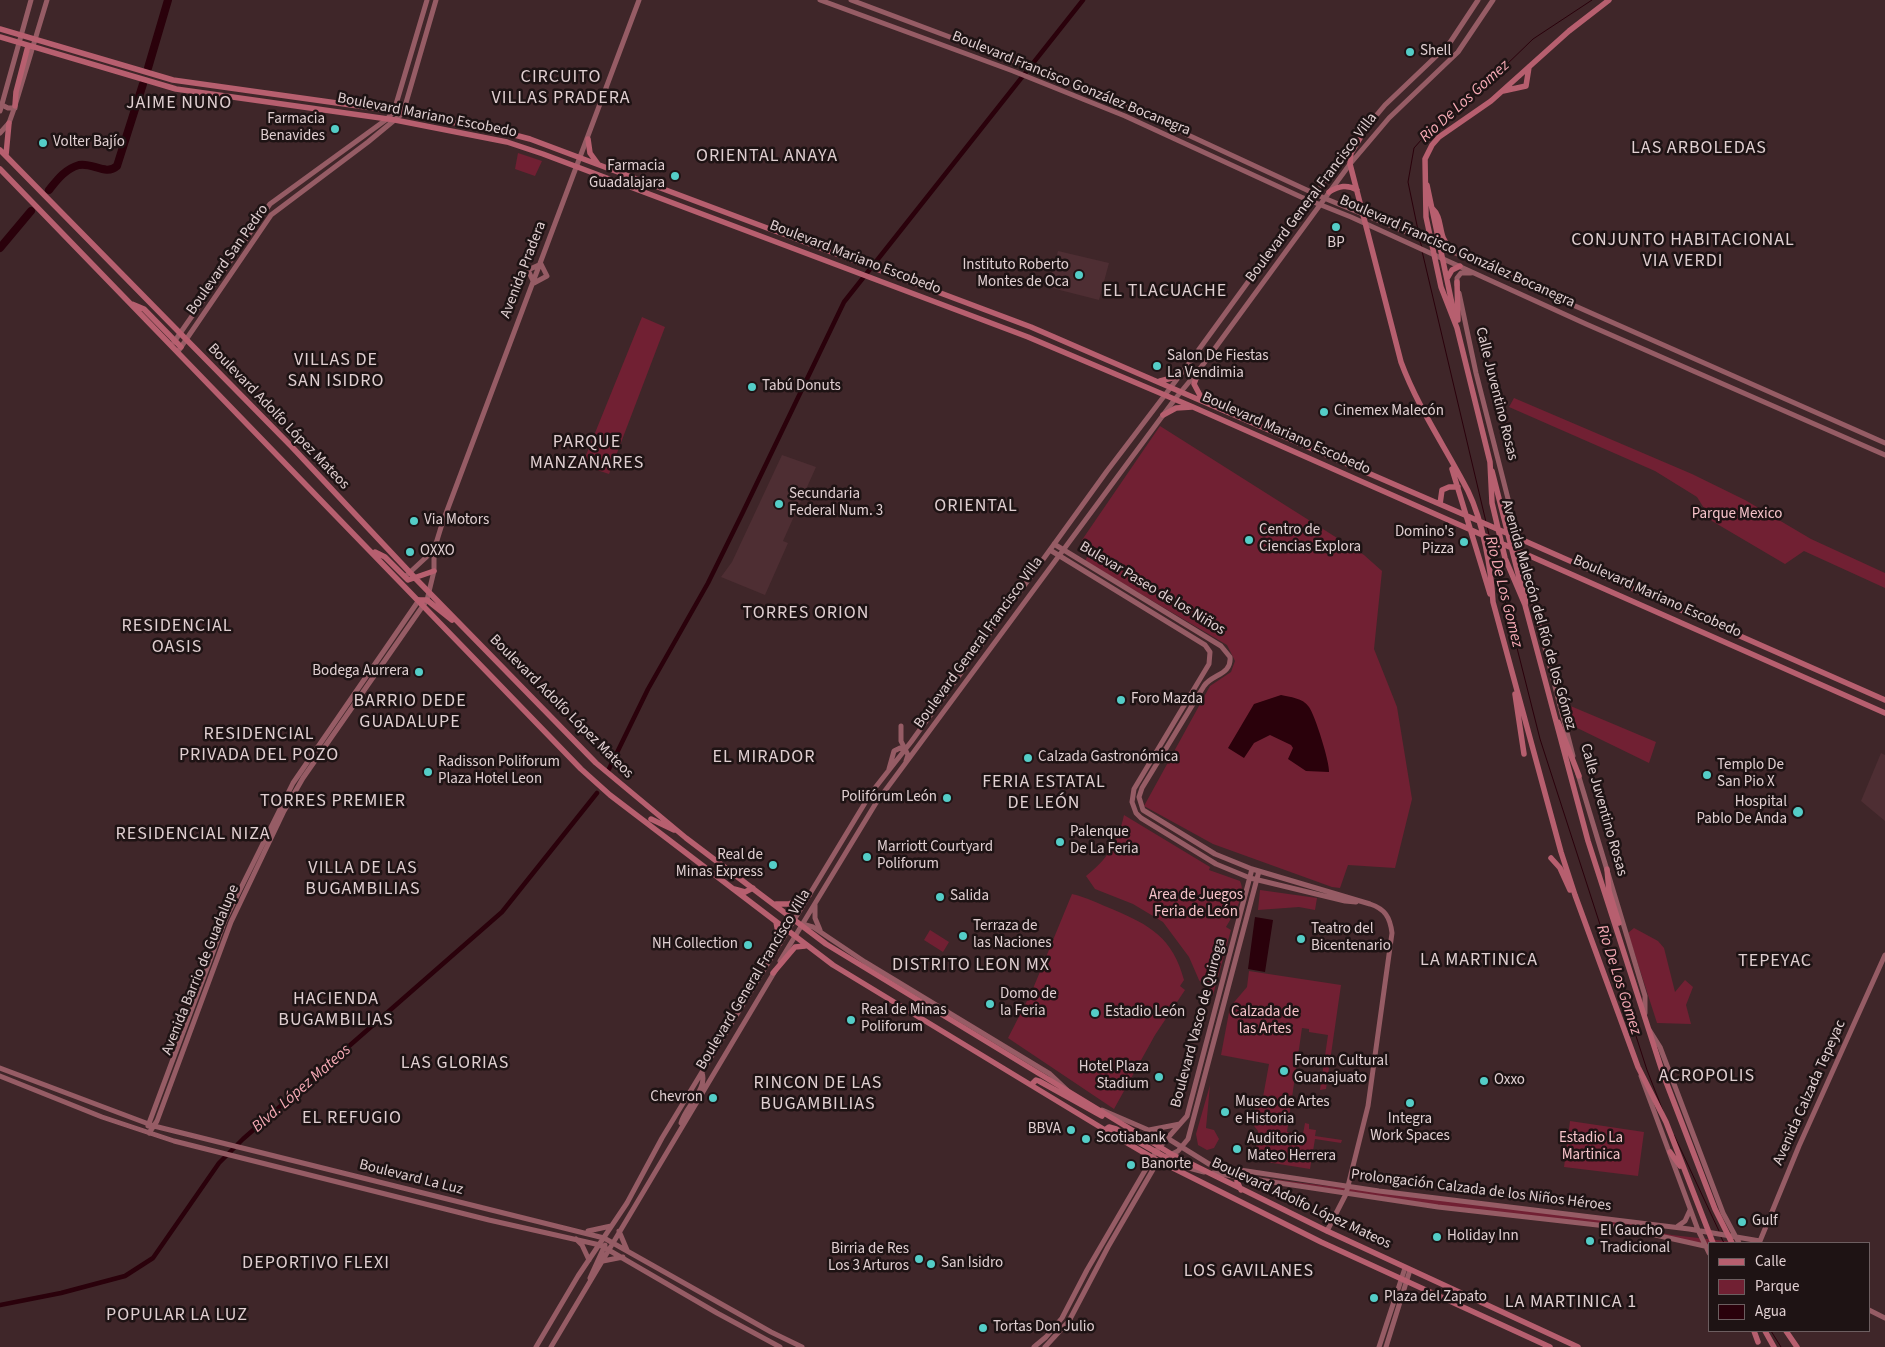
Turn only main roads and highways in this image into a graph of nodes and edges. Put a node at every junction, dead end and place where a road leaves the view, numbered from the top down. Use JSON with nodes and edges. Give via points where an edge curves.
{"nodes":[{"id":1,"x":1609,"y":0,"type":"edge"},
{"id":2,"x":0,"y":29,"type":"edge"},
{"id":3,"x":0,"y":37,"type":"edge"},
{"id":4,"x":31,"y":46,"type":"junction"},
{"id":5,"x":1531,"y":63,"type":"junction"},
{"id":6,"x":1501,"y":92,"type":"junction"},
{"id":7,"x":15,"y":107,"type":"road end"},
{"id":8,"x":9,"y":123,"type":"road end"},
{"id":9,"x":1366,"y":128,"type":"road end"},
{"id":10,"x":588,"y":139,"type":"road end"},
{"id":11,"x":0,"y":150,"type":"edge"},
{"id":12,"x":6,"y":155,"type":"junction"},
{"id":13,"x":602,"y":167,"type":"junction"},
{"id":14,"x":0,"y":169,"type":"edge"},
{"id":15,"x":1425,"y":172,"type":"junction"},
{"id":16,"x":1357,"y":190,"type":"junction"},
{"id":17,"x":1329,"y":192,"type":"road end"},
{"id":18,"x":1431,"y":207,"type":"junction"},
{"id":19,"x":1450,"y":247,"type":"dead end"},
{"id":20,"x":1460,"y":266,"type":"road end"},
{"id":21,"x":1448,"y":278,"type":"junction"},
{"id":22,"x":1457,"y":282,"type":"road end"},
{"id":23,"x":1457,"y":328,"type":"junction"},
{"id":24,"x":1199,"y":370,"type":"road end"},
{"id":25,"x":1180,"y":376,"type":"road end"},
{"id":26,"x":1156,"y":381,"type":"junction"},
{"id":27,"x":1205,"y":402,"type":"junction"},
{"id":28,"x":1193,"y":406,"type":"junction"},
{"id":29,"x":1163,"y":415,"type":"road end"},
{"id":30,"x":1441,"y":444,"type":"junction"},
{"id":31,"x":1490,"y":462,"type":"junction"},
{"id":32,"x":1345,"y":464,"type":"junction"},
{"id":33,"x":1336,"y":470,"type":"junction"},
{"id":34,"x":1458,"y":487,"type":"junction"},
{"id":35,"x":1461,"y":495,"type":"junction"},
{"id":36,"x":1440,"y":504,"type":"junction"},
{"id":37,"x":1447,"y":508,"type":"junction"},
{"id":38,"x":1469,"y":517,"type":"junction"},
{"id":39,"x":1458,"y":525,"type":"junction"},
{"id":40,"x":1473,"y":532,"type":"junction"},
{"id":41,"x":1508,"y":534,"type":"junction"},
{"id":42,"x":1482,"y":536,"type":"junction"},
{"id":43,"x":1474,"y":541,"type":"junction"},
{"id":44,"x":1534,"y":545,"type":"junction"},
{"id":45,"x":1508,"y":547,"type":"junction"},
{"id":46,"x":1559,"y":556,"type":"junction"},
{"id":47,"x":1529,"y":557,"type":"junction"},
{"id":48,"x":1539,"y":560,"type":"junction"},
{"id":49,"x":1554,"y":566,"type":"junction"},
{"id":50,"x":434,"y":571,"type":"road end"},
{"id":51,"x":416,"y":579,"type":"junction"},
{"id":52,"x":403,"y":580,"type":"junction"},
{"id":53,"x":1493,"y":602,"type":"junction"},
{"id":54,"x":425,"y":603,"type":"junction"},
{"id":55,"x":1525,"y":604,"type":"junction"},
{"id":56,"x":457,"y":621,"type":"junction"},
{"id":57,"x":1514,"y":677,"type":"junction"},
{"id":58,"x":1885,"y":700,"type":"edge"},
{"id":59,"x":1551,"y":706,"type":"junction"},
{"id":60,"x":1885,"y":713,"type":"edge"},
{"id":61,"x":1524,"y":754,"type":"dead end"},
{"id":62,"x":1578,"y":776,"type":"road end"},
{"id":63,"x":651,"y":819,"type":"dead end"},
{"id":64,"x":678,"y":831,"type":"junction"},
{"id":65,"x":1551,"y":858,"type":"dead end"},
{"id":66,"x":1607,"y":869,"type":"road end"},
{"id":67,"x":732,"y":888,"type":"junction"},
{"id":68,"x":753,"y":888,"type":"junction"},
{"id":69,"x":809,"y":895,"type":"road end"},
{"id":70,"x":1575,"y":895,"type":"junction"},
{"id":71,"x":775,"y":904,"type":"junction"},
{"id":72,"x":776,"y":922,"type":"junction"},
{"id":73,"x":1620,"y":940,"type":"junction"},
{"id":74,"x":780,"y":943,"type":"road end"},
{"id":75,"x":816,"y":952,"type":"junction"},
{"id":76,"x":773,"y":973,"type":"road end"},
{"id":77,"x":1031,"y":1085,"type":"junction"},
{"id":78,"x":1115,"y":1120,"type":"junction"},
{"id":79,"x":1670,"y":1152,"type":"road end"},
{"id":80,"x":1157,"y":1155,"type":"junction"},
{"id":81,"x":1177,"y":1164,"type":"road end"},
{"id":82,"x":1243,"y":1178,"type":"road end"},
{"id":83,"x":1243,"y":1191,"type":"junction"},
{"id":84,"x":1709,"y":1235,"type":"junction"},
{"id":85,"x":1713,"y":1242,"type":"edge"},
{"id":86,"x":1732,"y":1242,"type":"edge"},
{"id":87,"x":1753,"y":1332,"type":"edge"},
{"id":88,"x":1765,"y":1332,"type":"edge"},
{"id":89,"x":1787,"y":1332,"type":"edge"},
{"id":90,"x":1759,"y":1345,"type":"edge"},
{"id":91,"x":1550,"y":1347,"type":"edge"},
{"id":92,"x":1578,"y":1347,"type":"edge"},
{"id":93,"x":1774,"y":1347,"type":"edge"},
{"id":94,"x":1796,"y":1347,"type":"edge"}],
"edges":[{"from":1,"to":5,"type":"main road","name":"Avenida Malecón del Río de los Gómez"},
{"from":2,"to":13,"type":"main road","name":"Boulevard Mariano Escobedo","via":[[173,80],[394,111],[503,132]]},
{"from":3,"to":4,"type":"main road","name":"Boulevard Mariano Escobedo"},
{"from":4,"to":7,"type":"main road","via":[[16,92]]},
{"from":4,"to":28,"type":"main road","name":"Boulevard Mariano Escobedo","via":[[176,89],[395,120],[507,142],[1028,337]]},
{"from":5,"to":6,"type":"main road","name":"Avenida Malecón del Río de los Gómez"},
{"from":5,"to":6,"type":"main road","via":[[1526,86]]},
{"from":6,"to":15,"type":"main road","name":"Avenida Malecón del Río de los Gómez","via":[[1435,141],[1426,159]]},
{"from":8,"to":12,"type":"main road"},
{"from":9,"to":16,"type":"main road","name":"Avenida Malecón del Río de los Gómez","via":[[1351,154],[1350,164]]},
{"from":10,"to":13,"type":"main road","via":[[592,158]]},
{"from":11,"to":12,"type":"main road","name":"Boulevard Adolfo López Mateos"},
{"from":12,"to":51,"type":"main road","name":"Boulevard Adolfo López Mateos","via":[[292,447]]},
{"from":13,"to":26,"type":"main road","name":"Boulevard Mariano Escobedo","via":[[1031,327]]},
{"from":14,"to":52,"type":"main road","name":"Boulevard Adolfo López Mateos","via":[[370,550]]},
{"from":15,"to":18,"type":"main road"},
{"from":15,"to":23,"type":"main road","name":"Avenida Malecón del Río de los Gómez","via":[[1426,216],[1443,296]]},
{"from":16,"to":17,"type":"main road","via":[[1346,186]]},
{"from":16,"to":30,"type":"main road","name":"Avenida Malecón del Río de los Gómez","via":[[1401,362]]},
{"from":18,"to":19,"type":"main road","via":[[1438,214],[1442,237]]},
{"from":18,"to":21,"type":"main road","via":[[1440,258]]},
{"from":20,"to":21,"type":"main road","via":[[1452,270]]},
{"from":21,"to":23,"type":"main road"},
{"from":22,"to":23,"type":"main road"},
{"from":23,"to":31,"type":"main road","name":"Avenida Malecón del Río de los Gómez"},
{"from":24,"to":27,"type":"main road","via":[[1195,388]]},
{"from":25,"to":26,"type":"main road"},
{"from":26,"to":27,"type":"main road","name":"Boulevard Mariano Escobedo"},
{"from":27,"to":32,"type":"main road","name":"Boulevard Mariano Escobedo"},
{"from":28,"to":29,"type":"main road","via":[[1176,408]]},
{"from":28,"to":33,"type":"main road","name":"Boulevard Mariano Escobedo"},
{"from":30,"to":34,"type":"main road"},
{"from":30,"to":42,"type":"main road","name":"Avenida Malecón del Río de los Gómez","via":[[1468,491]]},
{"from":31,"to":41,"type":"main road"},
{"from":31,"to":55,"type":"main road","name":"Avenida Malecón del Río de los Gómez","via":[[1492,503],[1505,558]]},
{"from":32,"to":33,"type":"main road"},
{"from":32,"to":36,"type":"main road","name":"Boulevard Mariano Escobedo"},
{"from":33,"to":39,"type":"main road","name":"Boulevard Mariano Escobedo"},
{"from":34,"to":35,"type":"main road"},
{"from":34,"to":36,"type":"main road","via":[[1442,490]]},
{"from":35,"to":37,"type":"main road","via":[[1457,505]]},
{"from":35,"to":38,"type":"main road"},
{"from":36,"to":37,"type":"main road","name":"Boulevard Mariano Escobedo"},
{"from":37,"to":38,"type":"main road","name":"Boulevard Mariano Escobedo"},
{"from":38,"to":40,"type":"main road"},
{"from":38,"to":41,"type":"main road","name":"Boulevard Mariano Escobedo"},
{"from":39,"to":40,"type":"main road","name":"Boulevard Mariano Escobedo"},
{"from":39,"to":43,"type":"main road"},
{"from":40,"to":42,"type":"main road","name":"Boulevard Mariano Escobedo"},
{"from":40,"to":43,"type":"main road"},
{"from":41,"to":44,"type":"main road","name":"Boulevard Mariano Escobedo"},
{"from":41,"to":45,"type":"main road"},
{"from":42,"to":45,"type":"main road","name":"Boulevard Mariano Escobedo"},
{"from":42,"to":53,"type":"main road","name":"Avenida Malecón del Río de los Gómez","via":[[1491,574]]},
{"from":43,"to":53,"type":"main road"},
{"from":44,"to":46,"type":"main road","name":"Boulevard Mariano Escobedo"},
{"from":44,"to":48,"type":"main road","via":[[1534,553]]},
{"from":45,"to":47,"type":"main road","name":"Boulevard Mariano Escobedo"},
{"from":45,"to":55,"type":"main road"},
{"from":46,"to":49,"type":"main road"},
{"from":46,"to":58,"type":"main road","name":"Boulevard Mariano Escobedo"},
{"from":47,"to":48,"type":"main road","name":"Boulevard Mariano Escobedo"},
{"from":47,"to":55,"type":"main road","via":[[1522,567],[1527,594]]},
{"from":48,"to":49,"type":"main road","name":"Boulevard Mariano Escobedo"},
{"from":49,"to":60,"type":"main road","name":"Boulevard Mariano Escobedo"},
{"from":50,"to":51,"type":"main road"},
{"from":51,"to":52,"type":"main road"},
{"from":51,"to":56,"type":"main road","name":"Boulevard Adolfo López Mateos"},
{"from":52,"to":54,"type":"main road","name":"Boulevard Adolfo López Mateos"},
{"from":53,"to":57,"type":"main road","name":"Avenida Malecón del Río de los Gómez"},
{"from":54,"to":56,"type":"main road"},
{"from":54,"to":67,"type":"main road","name":"Boulevard Adolfo López Mateos","via":[[610,796]]},
{"from":55,"to":59,"type":"main road","name":"Avenida Malecón del Río de los Gómez"},
{"from":56,"to":64,"type":"main road","name":"Boulevard Adolfo López Mateos","via":[[604,771]]},
{"from":57,"to":61,"type":"main road"},
{"from":57,"to":70,"type":"main road","name":"Avenida Malecón del Río de los Gómez"},
{"from":59,"to":62,"type":"main road"},
{"from":59,"to":73,"type":"main road","name":"Avenida Malecón del Río de los Gómez"},
{"from":63,"to":64,"type":"main road"},
{"from":64,"to":68,"type":"main road","name":"Boulevard Adolfo López Mateos"},
{"from":65,"to":70,"type":"main road"},
{"from":66,"to":73,"type":"main road"},
{"from":67,"to":68,"type":"main road","via":[[745,892]]},
{"from":67,"to":72,"type":"main road","name":"Boulevard Adolfo López Mateos"},
{"from":68,"to":71,"type":"main road","name":"Boulevard Adolfo López Mateos"},
{"from":69,"to":71,"type":"main road","via":[[789,904]]},
{"from":70,"to":84,"type":"main road","name":"Avenida Malecón del Río de los Gómez","via":[[1638,1067],[1666,1122]]},
{"from":71,"to":78,"type":"main road","name":"Boulevard Adolfo López Mateos","via":[[826,944]]},
{"from":72,"to":74,"type":"main road"},
{"from":72,"to":75,"type":"main road","name":"Boulevard Adolfo López Mateos"},
{"from":73,"to":86,"type":"main road","name":"Avenida Malecón del Río de los Gómez","via":[[1680,1122]]},
{"from":75,"to":76,"type":"main road","via":[[804,946],[795,947]]},
{"from":75,"to":77,"type":"main road","name":"Boulevard Adolfo López Mateos","via":[[901,1008]]},
{"from":77,"to":78,"type":"main road","via":[[1036,1080],[1040,1081],[1089,1110]]},
{"from":77,"to":80,"type":"main road","name":"Boulevard Adolfo López Mateos","via":[[1105,1130]]},
{"from":78,"to":80,"type":"main road","name":"Boulevard Adolfo López Mateos"},
{"from":79,"to":84,"type":"main road","via":[[1679,1164]]},
{"from":80,"to":81,"type":"main road"},
{"from":80,"to":83,"type":"main road","name":"Boulevard Adolfo López Mateos","via":[[1172,1155]]},
{"from":80,"to":91,"type":"main road","name":"Boulevard Adolfo López Mateos","via":[[1404,1281]]},
{"from":82,"to":83,"type":"main road","via":[[1237,1181]]},
{"from":83,"to":92,"type":"main road","name":"Boulevard Adolfo López Mateos"},
{"from":84,"to":85,"type":"main road","name":"Avenida Malecón del Río de los Gómez"},
{"from":87,"to":90,"type":"main road"},
{"from":88,"to":93,"type":"main road"},
{"from":89,"to":94,"type":"main road"}]}
